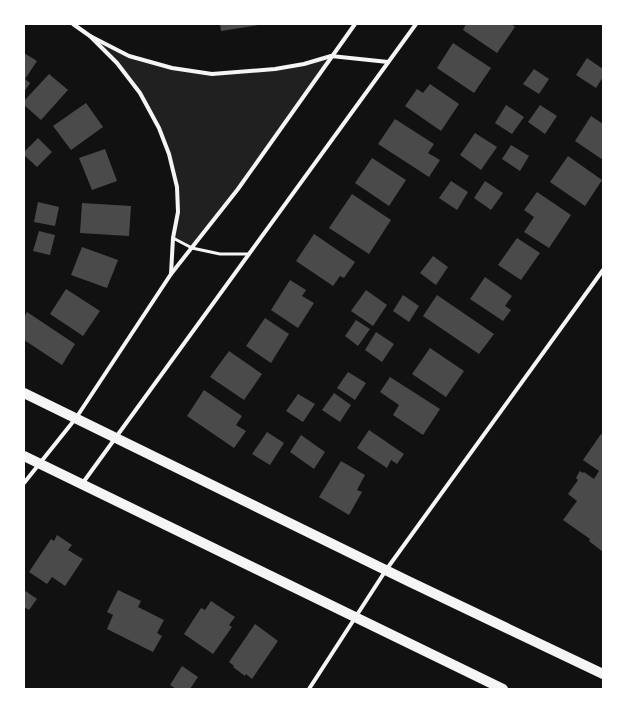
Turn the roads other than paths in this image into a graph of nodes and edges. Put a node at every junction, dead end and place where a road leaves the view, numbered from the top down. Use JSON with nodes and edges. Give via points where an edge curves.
{"nodes":[{"id":1,"x":73,"y":24,"type":"edge"},
{"id":2,"x":355,"y":24,"type":"edge"},
{"id":3,"x":416,"y":24,"type":"edge"},
{"id":4,"x":90,"y":36,"type":"junction"},
{"id":5,"x":331,"y":56,"type":"junction"},
{"id":6,"x":388,"y":62,"type":"junction"},
{"id":7,"x":173,"y":238,"type":"junction"},
{"id":8,"x":192,"y":248,"type":"junction"},
{"id":9,"x":248,"y":254,"type":"junction"},
{"id":10,"x":603,"y":270,"type":"edge"},
{"id":11,"x":171,"y":274,"type":"junction"},
{"id":12,"x":24,"y":393,"type":"edge"},
{"id":13,"x":76,"y":418,"type":"junction"},
{"id":14,"x":115,"y":438,"type":"junction"},
{"id":15,"x":24,"y":456,"type":"edge"},
{"id":16,"x":40,"y":464,"type":"junction"},
{"id":17,"x":24,"y":483,"type":"edge"},
{"id":18,"x":82,"y":484,"type":"junction"},
{"id":19,"x":386,"y":570,"type":"junction"},
{"id":20,"x":355,"y":618,"type":"junction"},
{"id":21,"x":603,"y":674,"type":"edge"},
{"id":22,"x":310,"y":689,"type":"edge"},
{"id":23,"x":503,"y":689,"type":"edge"}],
"edges":[{"from":1,"to":4,"type":"street"},
{"from":2,"to":5,"type":"street"},
{"from":3,"to":6,"type":"street"},
{"from":4,"to":5,"type":"street","via":[[144,60],[172,68],[212,74],[275,69]]},
{"from":4,"to":7,"type":"street","via":[[117,63],[140,93],[159,128],[177,187],[178,212]]},
{"from":5,"to":6,"type":"street"},
{"from":5,"to":8,"type":"street","via":[[238,189]]},
{"from":6,"to":9,"type":"street"},
{"from":7,"to":8,"type":"lane"},
{"from":7,"to":11,"type":"street"},
{"from":8,"to":9,"type":"lane","via":[[220,254]]},
{"from":8,"to":11,"type":"street"},
{"from":9,"to":14,"type":"street"},
{"from":10,"to":19,"type":"street"},
{"from":11,"to":13,"type":"street"},
{"from":12,"to":13,"type":"main road"},
{"from":13,"to":14,"type":"main road"},
{"from":13,"to":16,"type":"street"},
{"from":14,"to":18,"type":"street"},
{"from":14,"to":19,"type":"main road"},
{"from":15,"to":16,"type":"main road"},
{"from":16,"to":17,"type":"street"},
{"from":16,"to":18,"type":"main road"},
{"from":18,"to":20,"type":"main road"},
{"from":19,"to":20,"type":"street"},
{"from":19,"to":21,"type":"main road"},
{"from":20,"to":22,"type":"street"},
{"from":20,"to":23,"type":"main road"}]}
